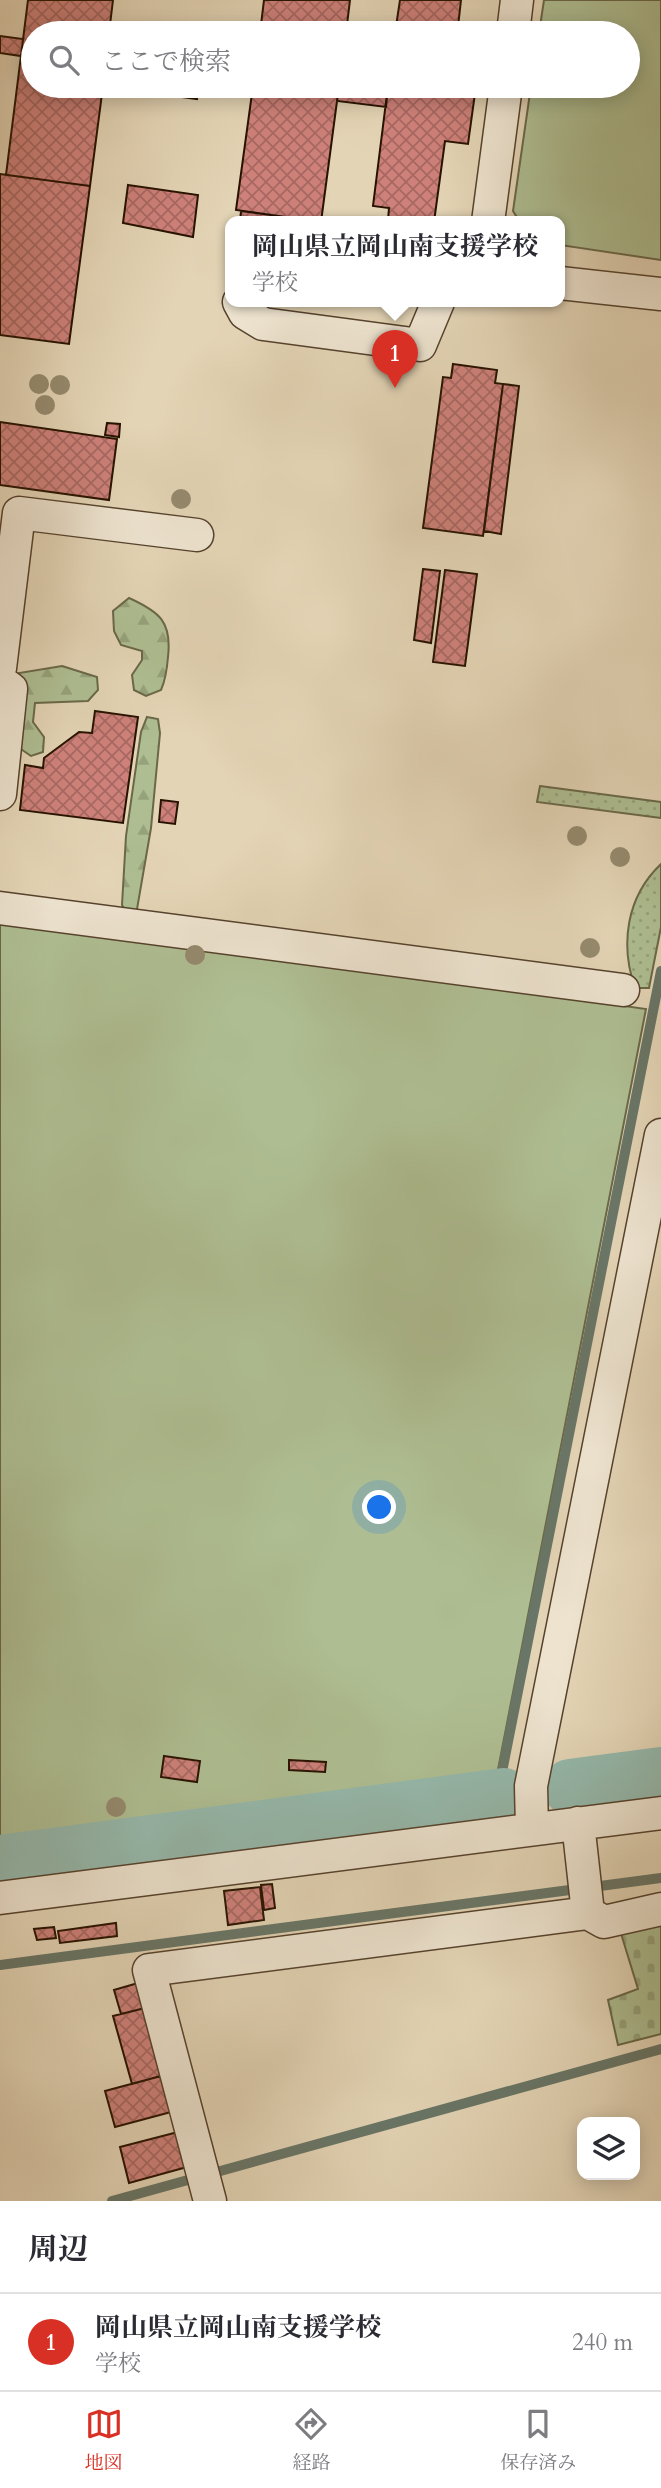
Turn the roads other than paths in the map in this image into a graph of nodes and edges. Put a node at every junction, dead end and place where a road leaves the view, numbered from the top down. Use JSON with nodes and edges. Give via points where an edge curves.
{"nodes":[{"id":1,"x":517,"y":0,"type":"edge"},
{"id":2,"x":514,"y":21,"type":"edge"},
{"id":3,"x":504,"y":98,"type":"edge"},
{"id":4,"x":489,"y":216,"type":"edge"},
{"id":5,"x":565,"y":283,"type":"edge"},
{"id":6,"x":661,"y":294,"type":"edge"},
{"id":7,"x":242,"y":307,"type":"edge"},
{"id":8,"x":436,"y":307,"type":"edge"},
{"id":9,"x":9,"y":512,"type":"edge"},
{"id":10,"x":197,"y":535,"type":"dead end"},
{"id":11,"x":0,"y":668,"type":"edge"},
{"id":12,"x":0,"y":681,"type":"edge"},
{"id":13,"x":0,"y":794,"type":"edge"},
{"id":14,"x":0,"y":908,"type":"edge"},
{"id":15,"x":623,"y":990,"type":"dead end"},
{"id":16,"x":661,"y":1135,"type":"edge"},
{"id":17,"x":661,"y":1813,"type":"edge"},
{"id":18,"x":578,"y":1823,"type":"junction"},
{"id":19,"x":532,"y":1829,"type":"junction"},
{"id":20,"x":586,"y":1897,"type":"junction"},
{"id":21,"x":0,"y":1898,"type":"edge"},
{"id":22,"x":661,"y":1909,"type":"edge"},
{"id":23,"x":206,"y":2185,"type":"edge"}],
"edges":[{"from":1,"to":2,"type":"street"},
{"from":3,"to":4,"type":"street"},
{"from":5,"to":6,"type":"street"},
{"from":7,"to":8,"type":"street","via":[[263,324],[420,345]]},
{"from":9,"to":10,"type":"street"},
{"from":9,"to":11,"type":"street"},
{"from":12,"to":13,"type":"street","via":[[11,689]]},
{"from":14,"to":15,"type":"street"},
{"from":16,"to":19,"type":"street","via":[[531,1786]]},
{"from":17,"to":18,"type":"street"},
{"from":18,"to":19,"type":"street"},
{"from":18,"to":20,"type":"street"},
{"from":19,"to":21,"type":"street"},
{"from":20,"to":22,"type":"street","via":[[604,1922]]},
{"from":20,"to":23,"type":"street","via":[[149,1970]]}]}
